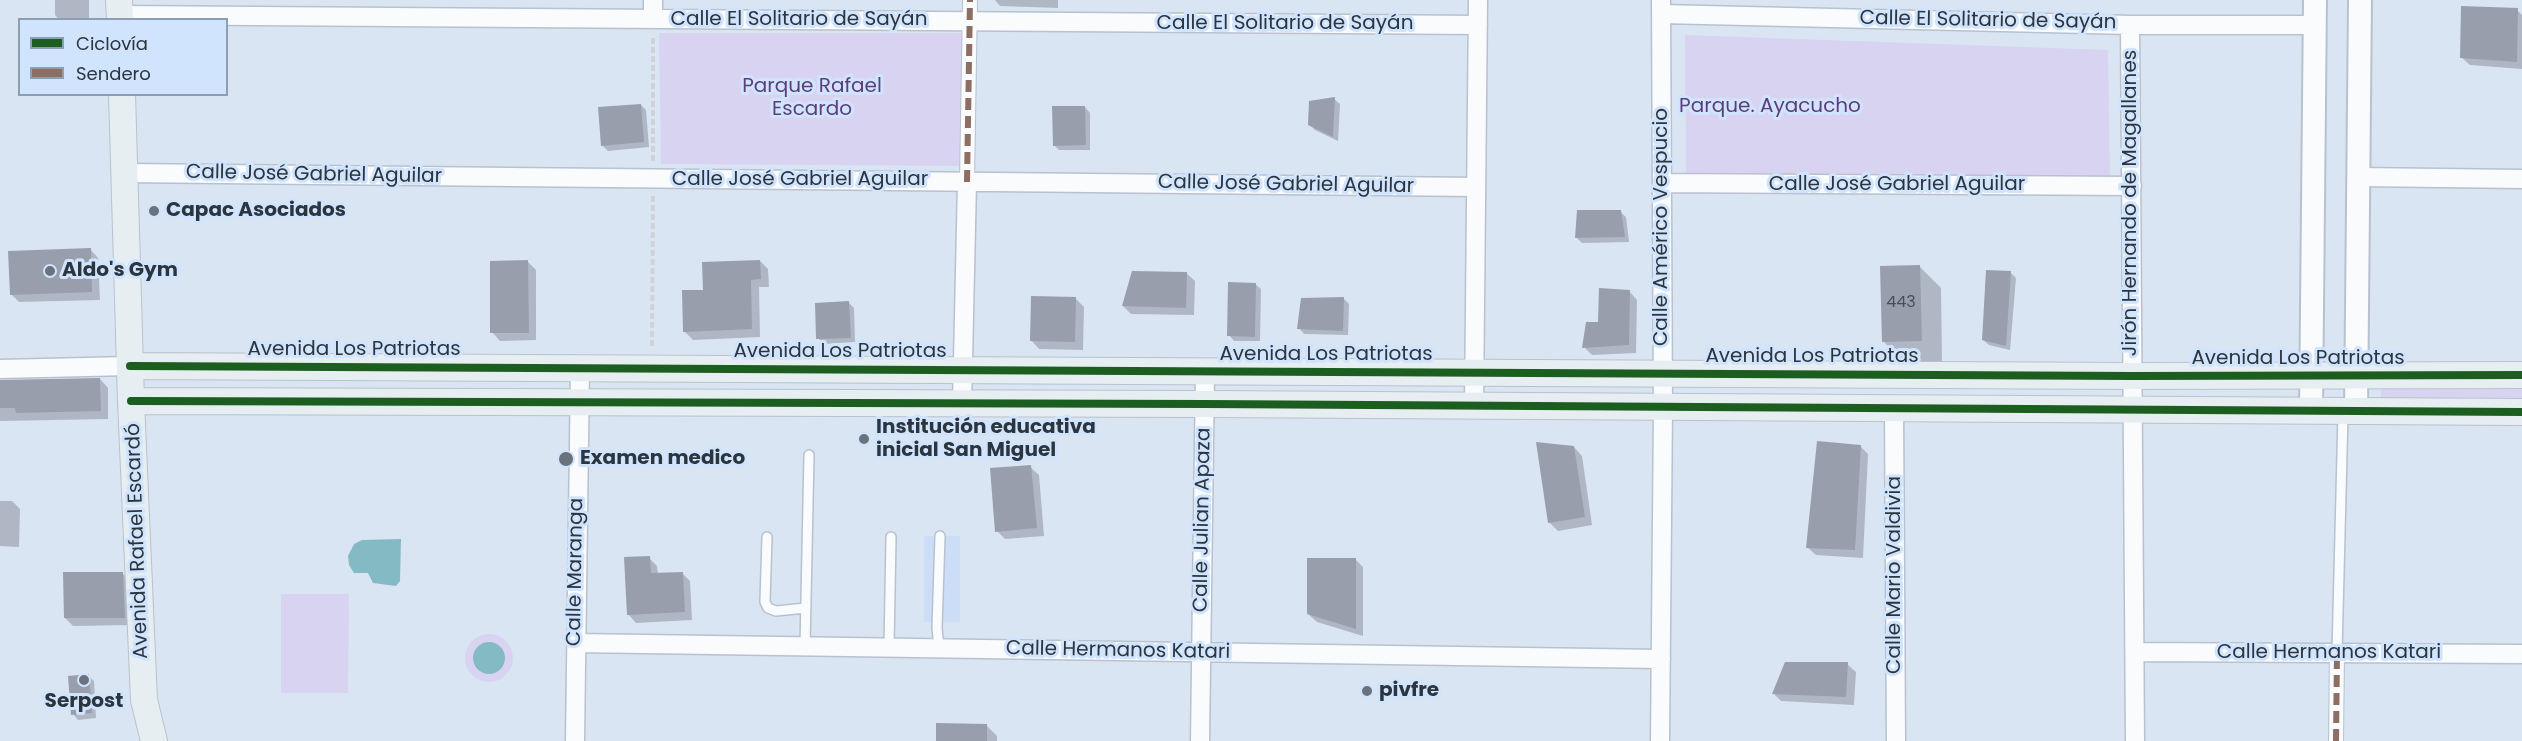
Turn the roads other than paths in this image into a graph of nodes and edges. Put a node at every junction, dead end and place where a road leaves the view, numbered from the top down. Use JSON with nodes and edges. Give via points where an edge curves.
{"nodes":[{"id":1,"x":653,"y":0,"type":"edge"},
{"id":2,"x":970,"y":0,"type":"edge"},
{"id":3,"x":1478,"y":0,"type":"edge"},
{"id":4,"x":2315,"y":0,"type":"edge"},
{"id":5,"x":2360,"y":0,"type":"edge"},
{"id":6,"x":1661,"y":7,"type":"edge"},
{"id":7,"x":120,"y":12,"type":"edge"},
{"id":8,"x":653,"y":19,"type":"junction"},
{"id":9,"x":969,"y":21,"type":"junction"},
{"id":10,"x":1478,"y":25,"type":"junction"},
{"id":11,"x":2130,"y":25,"type":"junction"},
{"id":12,"x":2315,"y":25,"type":"junction"},
{"id":13,"x":122,"y":96,"type":"edge"},
{"id":14,"x":125,"y":173,"type":"junction"},
{"id":15,"x":2358,"y":177,"type":"junction"},
{"id":16,"x":2522,"y":179,"type":"edge"},
{"id":17,"x":968,"y":182,"type":"junction"},
{"id":18,"x":1662,"y":183,"type":"junction"},
{"id":19,"x":2132,"y":186,"type":"junction"},
{"id":20,"x":1476,"y":188,"type":"junction"},
{"id":21,"x":130,"y":366,"type":"junction"},
{"id":22,"x":580,"y":368,"type":"junction"},
{"id":23,"x":0,"y":369,"type":"edge"},
{"id":24,"x":963,"y":369,"type":"junction"},
{"id":25,"x":1205,"y":371,"type":"junction"},
{"id":26,"x":1474,"y":372,"type":"junction"},
{"id":27,"x":1662,"y":373,"type":"junction"},
{"id":28,"x":2311,"y":375,"type":"junction"},
{"id":29,"x":2357,"y":375,"type":"junction"},
{"id":30,"x":2522,"y":375,"type":"edge"},
{"id":31,"x":2133,"y":376,"type":"junction"},
{"id":32,"x":131,"y":401,"type":"junction"},
{"id":33,"x":579,"y":403,"type":"junction"},
{"id":34,"x":1205,"y":404,"type":"junction"},
{"id":35,"x":962,"y":405,"type":"junction"},
{"id":36,"x":1474,"y":407,"type":"junction"},
{"id":37,"x":1663,"y":408,"type":"junction"},
{"id":38,"x":1894,"y":409,"type":"junction"},
{"id":39,"x":2133,"y":409,"type":"junction"},
{"id":40,"x":2311,"y":411,"type":"junction"},
{"id":41,"x":2350,"y":412,"type":"junction"},
{"id":42,"x":2522,"y":412,"type":"edge"},
{"id":43,"x":809,"y":455,"type":"dead end"},
{"id":44,"x":940,"y":536,"type":"dead end"},
{"id":45,"x":768,"y":537,"type":"dead end"},
{"id":46,"x":891,"y":537,"type":"dead end"},
{"id":47,"x":806,"y":608,"type":"junction"},
{"id":48,"x":576,"y":643,"type":"junction"},
{"id":49,"x":805,"y":647,"type":"junction"},
{"id":50,"x":889,"y":647,"type":"junction"},
{"id":51,"x":939,"y":648,"type":"junction"},
{"id":52,"x":1202,"y":652,"type":"junction"},
{"id":53,"x":2135,"y":652,"type":"junction"},
{"id":54,"x":2337,"y":653,"type":"junction"},
{"id":55,"x":2522,"y":654,"type":"edge"},
{"id":56,"x":1661,"y":659,"type":"junction"},
{"id":57,"x":144,"y":700,"type":"junction"},
{"id":58,"x":138,"y":741,"type":"edge"},
{"id":59,"x":154,"y":741,"type":"edge"},
{"id":60,"x":575,"y":741,"type":"edge"},
{"id":61,"x":1200,"y":741,"type":"edge"},
{"id":62,"x":1660,"y":741,"type":"edge"},
{"id":63,"x":1896,"y":741,"type":"edge"},
{"id":64,"x":2135,"y":741,"type":"edge"},
{"id":65,"x":2336,"y":741,"type":"edge"}],
"edges":[{"from":1,"to":8,"type":"street"},
{"from":2,"to":9,"type":"street"},
{"from":3,"to":10,"type":"street"},
{"from":4,"to":12,"type":"street"},
{"from":5,"to":15,"type":"street"},
{"from":6,"to":11,"type":"street","name":"Calle El Solitario de Sayán"},
{"from":6,"to":18,"type":"street","name":"Calle Américo Vespucio"},
{"from":7,"to":8,"type":"street","name":"Calle El Solitario de Sayán"},
{"from":8,"to":9,"type":"street","name":"Calle El Solitario de Sayán"},
{"from":9,"to":10,"type":"street","name":"Calle El Solitario de Sayán"},
{"from":9,"to":17,"type":"street"},
{"from":10,"to":20,"type":"street"},
{"from":11,"to":12,"type":"street","name":"Calle El Solitario de Sayán"},
{"from":11,"to":19,"type":"street","name":"Jirón Hernando de Magallanes"},
{"from":12,"to":28,"type":"street"},
{"from":13,"to":14,"type":"main road","name":"Avenida Rafael Escardó"},
{"from":14,"to":17,"type":"street","name":"Calle José Gabriel Aguilar"},
{"from":14,"to":21,"type":"main road","name":"Avenida Rafael Escardó"},
{"from":15,"to":16,"type":"street"},
{"from":15,"to":29,"type":"street"},
{"from":17,"to":20,"type":"street","name":"Calle José Gabriel Aguilar"},
{"from":17,"to":24,"type":"street"},
{"from":18,"to":19,"type":"street","name":"Calle José Gabriel Aguilar"},
{"from":18,"to":27,"type":"street","name":"Calle Américo Vespucio"},
{"from":19,"to":31,"type":"street","name":"Jirón Hernando de Magallanes"},
{"from":20,"to":26,"type":"street"},
{"from":21,"to":22,"type":"main road","name":"Avenida Los Patriotas"},
{"from":21,"to":23,"type":"street"},
{"from":21,"to":32,"type":"main road","name":"Avenida Rafael Escardó"},
{"from":22,"to":24,"type":"main road","name":"Avenida Los Patriotas"},
{"from":22,"to":33,"type":"street","name":"Calle Maranga"},
{"from":24,"to":25,"type":"main road","name":"Avenida Los Patriotas"},
{"from":24,"to":35,"type":"street"},
{"from":25,"to":26,"type":"main road","name":"Avenida Los Patriotas"},
{"from":25,"to":34,"type":"street","name":"Calle Julian Apaza"},
{"from":26,"to":27,"type":"main road","name":"Avenida Los Patriotas"},
{"from":26,"to":36,"type":"street"},
{"from":27,"to":31,"type":"main road","name":"Avenida Los Patriotas"},
{"from":27,"to":37,"type":"street","name":"Calle Américo Vespucio"},
{"from":28,"to":29,"type":"main road","name":"Avenida Los Patriotas"},
{"from":28,"to":31,"type":"main road","name":"Avenida Los Patriotas"},
{"from":28,"to":40,"type":"street"},
{"from":29,"to":30,"type":"main road","name":"Avenida Los Patriotas"},
{"from":29,"to":41,"type":"street"},
{"from":31,"to":39,"type":"street","name":"Jirón Hernando de Magallanes"},
{"from":32,"to":33,"type":"main road"},
{"from":32,"to":57,"type":"main road","name":"Avenida Rafael Escardó"},
{"from":33,"to":35,"type":"main road"},
{"from":33,"to":48,"type":"street","name":"Calle Maranga"},
{"from":34,"to":35,"type":"main road"},
{"from":34,"to":36,"type":"main road"},
{"from":34,"to":52,"type":"street","name":"Calle Julian Apaza"},
{"from":36,"to":37,"type":"main road"},
{"from":37,"to":38,"type":"main road"},
{"from":37,"to":56,"type":"street","name":"Calle Américo Vespucio"},
{"from":38,"to":39,"type":"main road"},
{"from":38,"to":63,"type":"street","name":"Calle Mario Valdivia"},
{"from":39,"to":40,"type":"main road"},
{"from":39,"to":53,"type":"street","name":"Jirón Hernando de Magallanes"},
{"from":40,"to":41,"type":"main road"},
{"from":41,"to":42,"type":"main road"},
{"from":41,"to":54,"type":"lane"},
{"from":43,"to":47,"type":"lane"},
{"from":44,"to":51,"type":"lane"},
{"from":45,"to":47,"type":"lane","via":[[768,608]]},
{"from":46,"to":50,"type":"lane"},
{"from":47,"to":49,"type":"lane"},
{"from":48,"to":49,"type":"street","name":"Calle Hermanos Katari"},
{"from":48,"to":60,"type":"street","name":"Calle Maranga"},
{"from":49,"to":50,"type":"street","name":"Calle Hermanos Katari"},
{"from":50,"to":51,"type":"street","name":"Calle Hermanos Katari"},
{"from":51,"to":52,"type":"street","name":"Calle Hermanos Katari"},
{"from":52,"to":56,"type":"street","name":"Calle Hermanos Katari"},
{"from":52,"to":61,"type":"street","name":"Calle Julian Apaza"},
{"from":53,"to":54,"type":"street","name":"Calle Hermanos Katari"},
{"from":53,"to":64,"type":"street","name":"Jirón Hernando de Magallanes"},
{"from":54,"to":55,"type":"street","name":"Calle Hermanos Katari"},
{"from":54,"to":65,"type":"street"},
{"from":56,"to":62,"type":"street","name":"Calle Américo Vespucio"},
{"from":57,"to":58,"type":"main road","name":"Avenida Rafael Escardó"},
{"from":57,"to":59,"type":"main road","name":"Avenida Rafael Escardó"}]}
